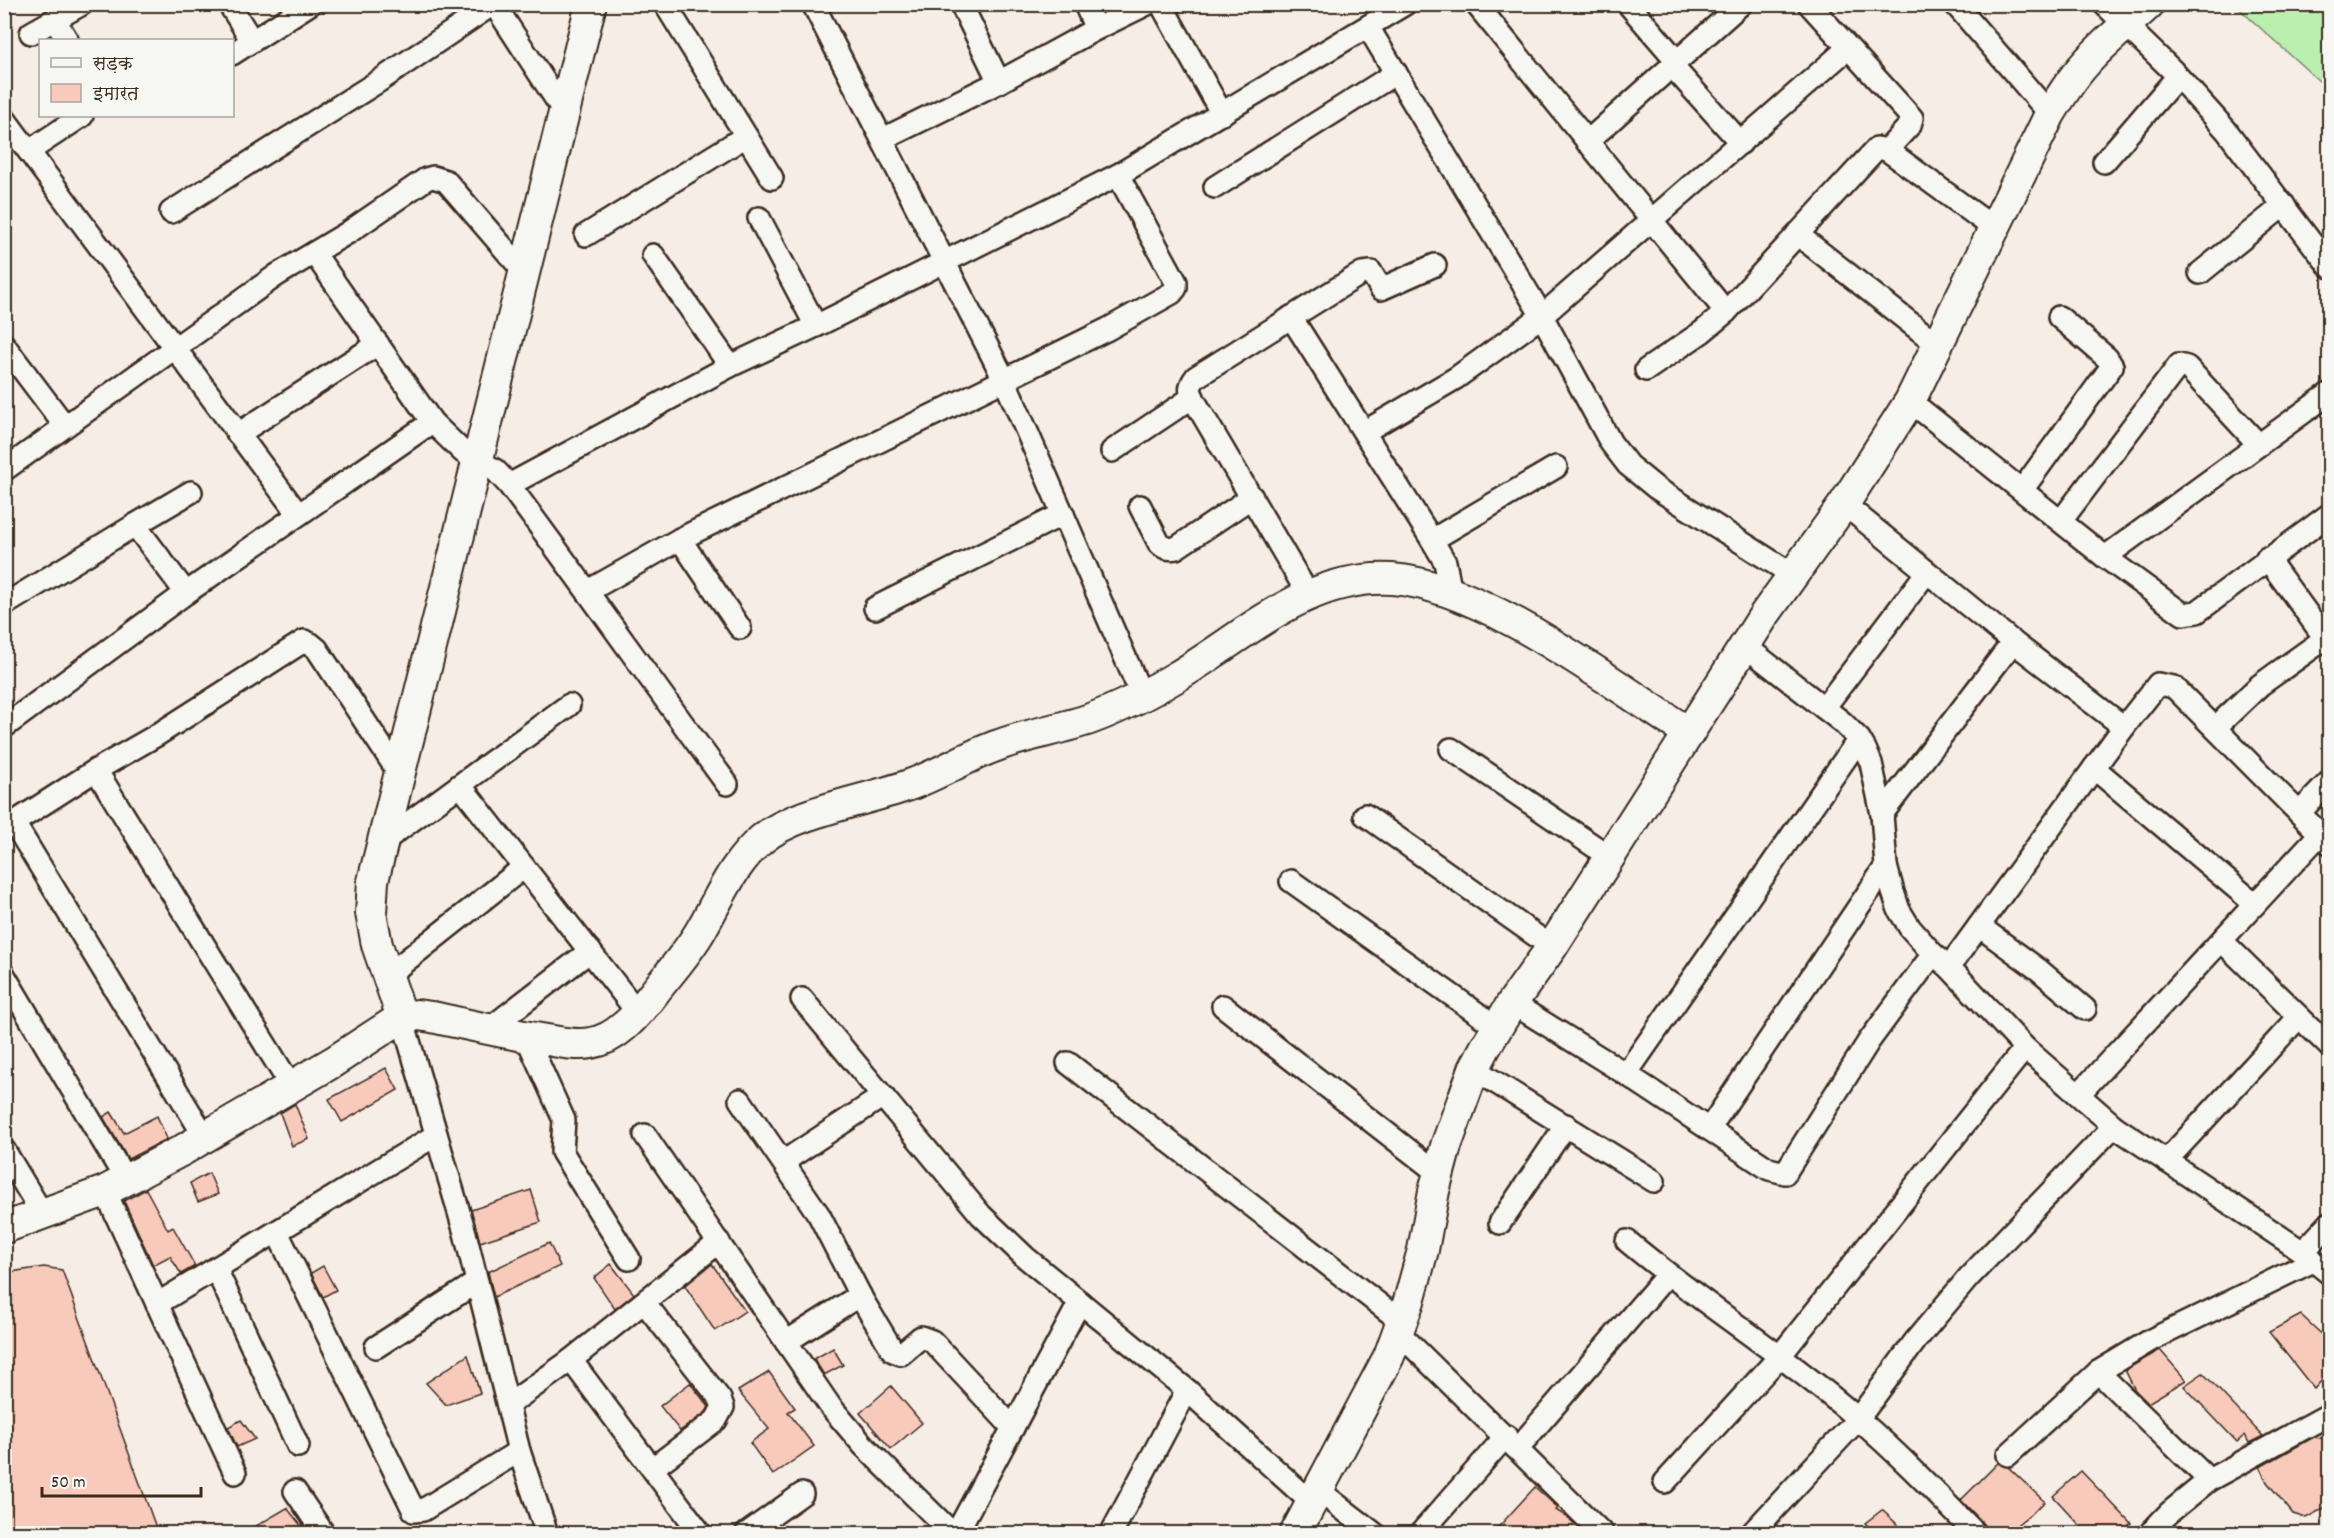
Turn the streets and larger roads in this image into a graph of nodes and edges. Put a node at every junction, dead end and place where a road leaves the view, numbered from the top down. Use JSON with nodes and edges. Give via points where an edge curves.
{"nodes":[{"id":1,"x":82,"y":4,"type":"edge"},
{"id":2,"x":229,"y":4,"type":"edge"},
{"id":3,"x":310,"y":4,"type":"edge"},
{"id":4,"x":494,"y":4,"type":"edge"},
{"id":5,"x":591,"y":4,"type":"edge"},
{"id":6,"x":665,"y":4,"type":"edge"},
{"id":7,"x":813,"y":4,"type":"edge"},
{"id":8,"x":960,"y":4,"type":"edge"},
{"id":9,"x":1085,"y":4,"type":"edge"},
{"id":10,"x":1147,"y":4,"type":"edge"},
{"id":11,"x":1161,"y":4,"type":"edge"},
{"id":12,"x":1405,"y":4,"type":"edge"},
{"id":13,"x":1476,"y":4,"type":"edge"},
{"id":14,"x":1628,"y":4,"type":"edge"},
{"id":15,"x":1741,"y":4,"type":"edge"},
{"id":16,"x":1809,"y":4,"type":"edge"},
{"id":17,"x":1955,"y":4,"type":"edge"},
{"id":18,"x":2104,"y":4,"type":"edge"},
{"id":19,"x":2149,"y":4,"type":"edge"},
{"id":20,"x":1377,"y":16,"type":"edge"},
{"id":21,"x":55,"y":20,"type":"junction"},
{"id":22,"x":2125,"y":26,"type":"junction"},
{"id":23,"x":1096,"y":29,"type":"junction"},
{"id":24,"x":31,"y":33,"type":"dead end"},
{"id":25,"x":67,"y":39,"type":"edge"},
{"id":26,"x":252,"y":41,"type":"junction"},
{"id":27,"x":1848,"y":48,"type":"junction"},
{"id":28,"x":234,"y":53,"type":"edge"},
{"id":29,"x":1675,"y":63,"type":"junction"},
{"id":30,"x":1396,"y":73,"type":"junction"},
{"id":31,"x":2177,"y":77,"type":"junction"},
{"id":32,"x":999,"y":82,"type":"junction"},
{"id":33,"x":565,"y":114,"type":"junction"},
{"id":34,"x":1222,"y":114,"type":"junction"},
{"id":35,"x":2050,"y":114,"type":"junction"},
{"id":36,"x":80,"y":117,"type":"edge"},
{"id":37,"x":4,"y":118,"type":"edge"},
{"id":38,"x":746,"y":136,"type":"junction"},
{"id":39,"x":883,"y":139,"type":"junction"},
{"id":40,"x":1587,"y":142,"type":"junction"},
{"id":41,"x":1741,"y":143,"type":"junction"},
{"id":42,"x":1887,"y":150,"type":"junction"},
{"id":43,"x":28,"y":151,"type":"junction"},
{"id":44,"x":2104,"y":162,"type":"dead end"},
{"id":45,"x":1118,"y":175,"type":"junction"},
{"id":46,"x":772,"y":178,"type":"dead end"},
{"id":47,"x":1215,"y":187,"type":"dead end"},
{"id":48,"x":2284,"y":205,"type":"junction"},
{"id":49,"x":171,"y":212,"type":"dead end"},
{"id":50,"x":759,"y":219,"type":"dead end"},
{"id":51,"x":1652,"y":222,"type":"junction"},
{"id":52,"x":1995,"y":229,"type":"junction"},
{"id":53,"x":1797,"y":234,"type":"junction"},
{"id":54,"x":586,"y":235,"type":"dead end"},
{"id":55,"x":314,"y":253,"type":"junction"},
{"id":56,"x":653,"y":255,"type":"dead end"},
{"id":57,"x":943,"y":262,"type":"junction"},
{"id":58,"x":1435,"y":266,"type":"dead end"},
{"id":59,"x":2330,"y":267,"type":"edge"},
{"id":60,"x":2200,"y":273,"type":"dead end"},
{"id":61,"x":526,"y":274,"type":"junction"},
{"id":62,"x":1726,"y":312,"type":"junction"},
{"id":63,"x":1542,"y":316,"type":"junction"},
{"id":64,"x":1291,"y":317,"type":"junction"},
{"id":65,"x":2059,"y":317,"type":"dead end"},
{"id":66,"x":816,"y":326,"type":"junction"},
{"id":67,"x":1937,"y":344,"type":"junction"},
{"id":68,"x":4,"y":345,"type":"edge"},
{"id":69,"x":378,"y":345,"type":"junction"},
{"id":70,"x":173,"y":347,"type":"junction"},
{"id":71,"x":730,"y":366,"type":"junction"},
{"id":72,"x":1646,"y":370,"type":"dead end"},
{"id":73,"x":1004,"y":379,"type":"junction"},
{"id":74,"x":2330,"y":393,"type":"edge"},
{"id":75,"x":1193,"y":397,"type":"junction"},
{"id":76,"x":1910,"y":401,"type":"junction"},
{"id":77,"x":432,"y":422,"type":"junction"},
{"id":78,"x":65,"y":426,"type":"junction"},
{"id":79,"x":1364,"y":432,"type":"junction"},
{"id":80,"x":238,"y":434,"type":"junction"},
{"id":81,"x":2259,"y":445,"type":"junction"},
{"id":82,"x":1112,"y":452,"type":"dead end"},
{"id":83,"x":479,"y":461,"type":"junction"},
{"id":84,"x":1556,"y":467,"type":"dead end"},
{"id":85,"x":4,"y":470,"type":"edge"},
{"id":86,"x":509,"y":485,"type":"junction"},
{"id":87,"x":2022,"y":490,"type":"junction"},
{"id":88,"x":191,"y":492,"type":"dead end"},
{"id":89,"x":1251,"y":497,"type":"junction"},
{"id":90,"x":1844,"y":504,"type":"junction"},
{"id":91,"x":1140,"y":506,"type":"dead end"},
{"id":92,"x":298,"y":514,"type":"junction"},
{"id":93,"x":1063,"y":514,"type":"junction"},
{"id":94,"x":2330,"y":514,"type":"edge"},
{"id":95,"x":2061,"y":521,"type":"junction"},
{"id":96,"x":135,"y":525,"type":"junction"},
{"id":97,"x":680,"y":539,"type":"junction"},
{"id":98,"x":1432,"y":540,"type":"junction"},
{"id":99,"x":2105,"y":557,"type":"junction"},
{"id":100,"x":2267,"y":558,"type":"junction"},
{"id":101,"x":1927,"y":572,"type":"junction"},
{"id":102,"x":1793,"y":575,"type":"junction"},
{"id":103,"x":588,"y":591,"type":"junction"},
{"id":104,"x":186,"y":593,"type":"junction"},
{"id":105,"x":1451,"y":593,"type":"junction"},
{"id":106,"x":1308,"y":594,"type":"junction"},
{"id":107,"x":4,"y":605,"type":"edge"},
{"id":108,"x":875,"y":608,"type":"dead end"},
{"id":109,"x":740,"y":628,"type":"dead end"},
{"id":110,"x":2327,"y":636,"type":"edge"},
{"id":111,"x":2013,"y":642,"type":"junction"},
{"id":112,"x":1745,"y":646,"type":"junction"},
{"id":113,"x":1142,"y":696,"type":"junction"},
{"id":114,"x":569,"y":705,"type":"dead end"},
{"id":115,"x":1824,"y":708,"type":"junction"},
{"id":116,"x":4,"y":727,"type":"edge"},
{"id":117,"x":2124,"y":727,"type":"junction"},
{"id":118,"x":2215,"y":728,"type":"junction"},
{"id":119,"x":1689,"y":734,"type":"junction"},
{"id":120,"x":1859,"y":739,"type":"junction"},
{"id":121,"x":1451,"y":749,"type":"dead end"},
{"id":122,"x":2094,"y":768,"type":"junction"},
{"id":123,"x":96,"y":770,"type":"junction"},
{"id":124,"x":399,"y":773,"type":"junction"},
{"id":125,"x":2330,"y":781,"type":"edge"},
{"id":126,"x":727,"y":784,"type":"dead end"},
{"id":127,"x":460,"y":785,"type":"junction"},
{"id":128,"x":1881,"y":813,"type":"junction"},
{"id":129,"x":2299,"y":813,"type":"junction"},
{"id":130,"x":1365,"y":815,"type":"dead end"},
{"id":131,"x":9,"y":826,"type":"edge"},
{"id":132,"x":2325,"y":839,"type":"edge"},
{"id":133,"x":381,"y":843,"type":"junction"},
{"id":134,"x":1610,"y":857,"type":"junction"},
{"id":135,"x":1886,"y":866,"type":"junction"},
{"id":136,"x":524,"y":867,"type":"junction"},
{"id":137,"x":1292,"y":881,"type":"dead end"},
{"id":138,"x":2255,"y":904,"type":"junction"},
{"id":139,"x":1979,"y":926,"type":"junction"},
{"id":140,"x":2222,"y":941,"type":"junction"},
{"id":141,"x":1552,"y":946,"type":"junction"},
{"id":142,"x":590,"y":951,"type":"junction"},
{"id":143,"x":1933,"y":954,"type":"junction"},
{"id":144,"x":1949,"y":967,"type":"junction"},
{"id":145,"x":4,"y":975,"type":"edge"},
{"id":146,"x":388,"y":975,"type":"junction"},
{"id":147,"x":802,"y":999,"type":"dead end"},
{"id":148,"x":1223,"y":1006,"type":"dead end"},
{"id":149,"x":2085,"y":1009,"type":"dead end"},
{"id":150,"x":638,"y":1013,"type":"junction"},
{"id":151,"x":1505,"y":1015,"type":"junction"},
{"id":152,"x":402,"y":1017,"type":"junction"},
{"id":153,"x":2299,"y":1017,"type":"junction"},
{"id":154,"x":489,"y":1029,"type":"junction"},
{"id":155,"x":526,"y":1036,"type":"junction"},
{"id":156,"x":2330,"y":1047,"type":"edge"},
{"id":157,"x":2025,"y":1048,"type":"junction"},
{"id":158,"x":1068,"y":1063,"type":"dead end"},
{"id":159,"x":1474,"y":1069,"type":"junction"},
{"id":160,"x":1626,"y":1074,"type":"junction"},
{"id":161,"x":291,"y":1086,"type":"junction"},
{"id":162,"x":2079,"y":1094,"type":"junction"},
{"id":163,"x":883,"y":1096,"type":"junction"},
{"id":164,"x":740,"y":1100,"type":"dead end"},
{"id":165,"x":1566,"y":1125,"type":"junction"},
{"id":166,"x":2114,"y":1126,"type":"junction"},
{"id":167,"x":1708,"y":1130,"type":"junction"},
{"id":168,"x":436,"y":1134,"type":"junction"},
{"id":169,"x":645,"y":1135,"type":"dead end"},
{"id":170,"x":205,"y":1137,"type":"junction"},
{"id":171,"x":4,"y":1150,"type":"edge"},
{"id":172,"x":2166,"y":1161,"type":"junction"},
{"id":173,"x":783,"y":1162,"type":"junction"},
{"id":174,"x":1438,"y":1173,"type":"junction"},
{"id":175,"x":1654,"y":1182,"type":"dead end"},
{"id":176,"x":115,"y":1185,"type":"junction"},
{"id":177,"x":43,"y":1215,"type":"junction"},
{"id":178,"x":1500,"y":1223,"type":"dead end"},
{"id":179,"x":2330,"y":1223,"type":"edge"},
{"id":180,"x":4,"y":1228,"type":"edge"},
{"id":181,"x":277,"y":1232,"type":"junction"},
{"id":182,"x":1627,"y":1241,"type":"dead end"},
{"id":183,"x":720,"y":1242,"type":"junction"},
{"id":184,"x":629,"y":1258,"type":"dead end"},
{"id":185,"x":2315,"y":1262,"type":"edge"},
{"id":186,"x":216,"y":1269,"type":"junction"},
{"id":187,"x":1667,"y":1275,"type":"junction"},
{"id":188,"x":477,"y":1282,"type":"junction"},
{"id":189,"x":860,"y":1295,"type":"junction"},
{"id":190,"x":644,"y":1302,"type":"junction"},
{"id":191,"x":1080,"y":1302,"type":"junction"},
{"id":192,"x":158,"y":1304,"type":"junction"},
{"id":193,"x":1400,"y":1327,"type":"junction"},
{"id":194,"x":786,"y":1342,"type":"junction"},
{"id":195,"x":376,"y":1347,"type":"dead end"},
{"id":196,"x":1780,"y":1356,"type":"junction"},
{"id":197,"x":572,"y":1360,"type":"junction"},
{"id":198,"x":2098,"y":1372,"type":"junction"},
{"id":199,"x":1187,"y":1390,"type":"junction"},
{"id":200,"x":508,"y":1406,"type":"junction"},
{"id":201,"x":2330,"y":1413,"type":"edge"},
{"id":202,"x":1858,"y":1419,"type":"junction"},
{"id":203,"x":1013,"y":1428,"type":"junction"},
{"id":204,"x":1512,"y":1442,"type":"junction"},
{"id":205,"x":298,"y":1446,"type":"dead end"},
{"id":206,"x":519,"y":1451,"type":"junction"},
{"id":207,"x":2008,"y":1455,"type":"dead end"},
{"id":208,"x":653,"y":1468,"type":"junction"},
{"id":209,"x":235,"y":1473,"type":"dead end"},
{"id":210,"x":2209,"y":1480,"type":"junction"},
{"id":211,"x":1665,"y":1482,"type":"dead end"},
{"id":212,"x":295,"y":1491,"type":"dead end"},
{"id":213,"x":802,"y":1494,"type":"dead end"},
{"id":214,"x":1315,"y":1496,"type":"junction"},
{"id":215,"x":317,"y":1531,"type":"edge"},
{"id":216,"x":547,"y":1533,"type":"edge"},
{"id":217,"x":700,"y":1533,"type":"edge"},
{"id":218,"x":746,"y":1533,"type":"edge"},
{"id":219,"x":955,"y":1533,"type":"edge"},
{"id":220,"x":1112,"y":1533,"type":"edge"},
{"id":221,"x":1295,"y":1533,"type":"edge"},
{"id":222,"x":1375,"y":1533,"type":"edge"},
{"id":223,"x":1420,"y":1533,"type":"edge"},
{"id":224,"x":1603,"y":1533,"type":"edge"},
{"id":225,"x":1751,"y":1533,"type":"edge"},
{"id":226,"x":1976,"y":1533,"type":"edge"},
{"id":227,"x":2149,"y":1533,"type":"edge"}],
"edges":[{"from":1,"to":21,"type":"street"},
{"from":2,"to":26,"type":"street"},
{"from":3,"to":26,"type":"street"},
{"from":4,"to":33,"type":"street"},
{"from":4,"to":49,"type":"street","via":[[380,81]]},
{"from":5,"to":33,"type":"street"},
{"from":6,"to":38,"type":"street"},
{"from":7,"to":39,"type":"street"},
{"from":8,"to":32,"type":"street"},
{"from":9,"to":23,"type":"street"},
{"from":10,"to":23,"type":"street"},
{"from":11,"to":34,"type":"street"},
{"from":12,"to":20,"type":"street"},
{"from":13,"to":40,"type":"street"},
{"from":14,"to":29,"type":"street"},
{"from":15,"to":29,"type":"street"},
{"from":16,"to":27,"type":"street"},
{"from":17,"to":35,"type":"street"},
{"from":18,"to":22,"type":"street"},
{"from":19,"to":22,"type":"street"},
{"from":20,"to":30,"type":"street"},
{"from":20,"to":34,"type":"street"},
{"from":21,"to":24,"type":"street"},
{"from":21,"to":25,"type":"street"},
{"from":22,"to":31,"type":"street"},
{"from":22,"to":35,"type":"street","via":[[2085,64]]},
{"from":23,"to":32,"type":"street"},
{"from":26,"to":28,"type":"street"},
{"from":27,"to":41,"type":"street"},
{"from":27,"to":42,"type":"street","via":[[1912,118]]},
{"from":29,"to":40,"type":"street"},
{"from":29,"to":41,"type":"street"},
{"from":30,"to":47,"type":"street"},
{"from":30,"to":63,"type":"street"},
{"from":31,"to":44,"type":"street"},
{"from":31,"to":48,"type":"street","via":[[2226,130]]},
{"from":32,"to":39,"type":"street"},
{"from":33,"to":61,"type":"street"},
{"from":34,"to":45,"type":"street"},
{"from":35,"to":52,"type":"street"},
{"from":36,"to":43,"type":"street"},
{"from":37,"to":43,"type":"street"},
{"from":38,"to":46,"type":"street"},
{"from":38,"to":54,"type":"street"},
{"from":39,"to":57,"type":"street"},
{"from":40,"to":51,"type":"street"},
{"from":41,"to":51,"type":"street"},
{"from":42,"to":52,"type":"street"},
{"from":42,"to":53,"type":"street","via":[[1872,151]]},
{"from":43,"to":70,"type":"street"},
{"from":45,"to":57,"type":"street"},
{"from":45,"to":73,"type":"street","via":[[1174,277],[1176,288],[1107,329]]},
{"from":48,"to":59,"type":"street"},
{"from":48,"to":60,"type":"street"},
{"from":50,"to":66,"type":"street"},
{"from":51,"to":62,"type":"street"},
{"from":51,"to":63,"type":"street"},
{"from":52,"to":67,"type":"street"},
{"from":53,"to":62,"type":"street"},
{"from":53,"to":67,"type":"street"},
{"from":55,"to":61,"type":"street","via":[[433,177],[446,181]]},
{"from":55,"to":69,"type":"street"},
{"from":55,"to":70,"type":"street"},
{"from":56,"to":71,"type":"street"},
{"from":57,"to":66,"type":"street"},
{"from":57,"to":73,"type":"street"},
{"from":58,"to":64,"type":"street","via":[[1381,289],[1367,270]]},
{"from":61,"to":83,"type":"street"},
{"from":62,"to":72,"type":"street"},
{"from":63,"to":79,"type":"street","via":[[1456,378]]},
{"from":63,"to":102,"type":"street","via":[[1611,443],[1628,465],[1656,488]]},
{"from":64,"to":75,"type":"street","via":[[1196,377],[1191,384]]},
{"from":64,"to":79,"type":"street"},
{"from":65,"to":87,"type":"street","via":[[2112,366]]},
{"from":66,"to":71,"type":"street"},
{"from":67,"to":76,"type":"street"},
{"from":68,"to":78,"type":"street"},
{"from":69,"to":77,"type":"street"},
{"from":69,"to":80,"type":"street"},
{"from":70,"to":78,"type":"street"},
{"from":70,"to":80,"type":"street"},
{"from":71,"to":86,"type":"street"},
{"from":73,"to":93,"type":"street"},
{"from":73,"to":97,"type":"street"},
{"from":74,"to":81,"type":"street"},
{"from":75,"to":82,"type":"street"},
{"from":75,"to":89,"type":"street"},
{"from":76,"to":87,"type":"street"},
{"from":76,"to":90,"type":"street"},
{"from":77,"to":83,"type":"street","via":[[451,442]]},
{"from":77,"to":92,"type":"street"},
{"from":78,"to":85,"type":"street"},
{"from":79,"to":98,"type":"street"},
{"from":80,"to":92,"type":"street"},
{"from":81,"to":95,"type":"street","via":[[2187,367],[2179,365]]},
{"from":81,"to":99,"type":"street"},
{"from":83,"to":86,"type":"street"},
{"from":83,"to":124,"type":"street"},
{"from":84,"to":98,"type":"street"},
{"from":86,"to":103,"type":"street"},
{"from":87,"to":95,"type":"street"},
{"from":88,"to":96,"type":"street"},
{"from":89,"to":91,"type":"street","via":[[1169,549],[1159,543]]},
{"from":89,"to":106,"type":"street"},
{"from":90,"to":101,"type":"street"},
{"from":90,"to":102,"type":"street"},
{"from":92,"to":104,"type":"street"},
{"from":93,"to":108,"type":"street"},
{"from":93,"to":113,"type":"street"},
{"from":94,"to":100,"type":"street"},
{"from":95,"to":99,"type":"street"},
{"from":96,"to":104,"type":"street"},
{"from":96,"to":107,"type":"street"},
{"from":97,"to":103,"type":"street"},
{"from":97,"to":109,"type":"street"},
{"from":98,"to":105,"type":"street","via":[[1445,562]]},
{"from":99,"to":100,"type":"street","via":[[2184,614],[2197,612]]},
{"from":100,"to":110,"type":"street"},
{"from":101,"to":111,"type":"street"},
{"from":101,"to":115,"type":"street"},
{"from":102,"to":112,"type":"street"},
{"from":103,"to":126,"type":"street"},
{"from":104,"to":116,"type":"street"},
{"from":105,"to":106,"type":"street","via":[[1396,579],[1373,579]]},
{"from":105,"to":119,"type":"street","via":[[1546,641]]},
{"from":106,"to":113,"type":"street"},
{"from":110,"to":118,"type":"street","via":[[2260,685]]},
{"from":111,"to":117,"type":"street"},
{"from":111,"to":128,"type":"street"},
{"from":112,"to":115,"type":"street"},
{"from":112,"to":119,"type":"street"},
{"from":113,"to":150,"type":"street","via":[[1092,718],[983,750],[913,784],[785,824],[764,837],[728,880],[699,935]]},
{"from":114,"to":127,"type":"street"},
{"from":115,"to":120,"type":"street"},
{"from":117,"to":118,"type":"street","via":[[2153,689],[2165,684],[2174,687]]},
{"from":117,"to":122,"type":"street"},
{"from":118,"to":129,"type":"street"},
{"from":119,"to":134,"type":"street"},
{"from":120,"to":128,"type":"street","via":[[1871,763]]},
{"from":120,"to":160,"type":"street"},
{"from":121,"to":134,"type":"street"},
{"from":122,"to":138,"type":"street"},
{"from":122,"to":139,"type":"street"},
{"from":123,"to":124,"type":"street","via":[[304,641],[317,649]]},
{"from":123,"to":131,"type":"street"},
{"from":123,"to":161,"type":"street"},
{"from":124,"to":133,"type":"street"},
{"from":125,"to":129,"type":"street"},
{"from":127,"to":133,"type":"street"},
{"from":127,"to":136,"type":"street"},
{"from":128,"to":135,"type":"street"},
{"from":129,"to":132,"type":"street"},
{"from":130,"to":141,"type":"street"},
{"from":131,"to":170,"type":"street"},
{"from":132,"to":138,"type":"street"},
{"from":133,"to":146,"type":"street","via":[[373,881],[372,913],[377,945]]},
{"from":134,"to":141,"type":"street"},
{"from":135,"to":143,"type":"street","via":[[1899,910]]},
{"from":135,"to":167,"type":"street"},
{"from":136,"to":142,"type":"street"},
{"from":136,"to":146,"type":"street"},
{"from":137,"to":151,"type":"street"},
{"from":138,"to":140,"type":"street"},
{"from":139,"to":144,"type":"street"},
{"from":139,"to":149,"type":"street"},
{"from":140,"to":153,"type":"street"},
{"from":140,"to":162,"type":"street"},
{"from":141,"to":151,"type":"street"},
{"from":142,"to":150,"type":"street"},
{"from":142,"to":154,"type":"street"},
{"from":143,"to":144,"type":"street"},
{"from":143,"to":167,"type":"street","via":[[1869,1041],[1785,1173],[1769,1169]]},
{"from":144,"to":157,"type":"street"},
{"from":145,"to":176,"type":"street"},
{"from":146,"to":152,"type":"street"},
{"from":147,"to":163,"type":"street"},
{"from":148,"to":174,"type":"street"},
{"from":150,"to":155,"type":"street","via":[[608,1038],[590,1043]]},
{"from":151,"to":159,"type":"street"},
{"from":151,"to":160,"type":"street"},
{"from":152,"to":154,"type":"street","via":[[432,1017]]},
{"from":152,"to":161,"type":"street"},
{"from":152,"to":168,"type":"street"},
{"from":153,"to":156,"type":"street"},
{"from":153,"to":172,"type":"street"},
{"from":154,"to":155,"type":"street"},
{"from":155,"to":184,"type":"street","via":[[564,1120],[562,1152]]},
{"from":157,"to":162,"type":"street"},
{"from":157,"to":196,"type":"street"},
{"from":158,"to":193,"type":"street"},
{"from":159,"to":165,"type":"street"},
{"from":159,"to":174,"type":"street"},
{"from":160,"to":167,"type":"street"},
{"from":161,"to":170,"type":"street"},
{"from":162,"to":166,"type":"street"},
{"from":163,"to":173,"type":"street"},
{"from":163,"to":191,"type":"street","via":[[981,1215]]},
{"from":164,"to":173,"type":"street"},
{"from":165,"to":175,"type":"street"},
{"from":165,"to":178,"type":"street"},
{"from":166,"to":172,"type":"street"},
{"from":166,"to":202,"type":"street","via":[[1941,1307]]},
{"from":168,"to":181,"type":"street"},
{"from":168,"to":188,"type":"street"},
{"from":169,"to":183,"type":"street"},
{"from":170,"to":176,"type":"street"},
{"from":171,"to":177,"type":"street"},
{"from":172,"to":185,"type":"street"},
{"from":173,"to":189,"type":"street","via":[[819,1215]]},
{"from":174,"to":193,"type":"street","via":[[1423,1250]]},
{"from":176,"to":177,"type":"street"},
{"from":176,"to":192,"type":"street"},
{"from":177,"to":180,"type":"street"},
{"from":179,"to":185,"type":"street"},
{"from":181,"to":186,"type":"street"},
{"from":181,"to":206,"type":"street","via":[[414,1511],[423,1510]]},
{"from":182,"to":187,"type":"street"},
{"from":183,"to":190,"type":"street"},
{"from":183,"to":194,"type":"street"},
{"from":185,"to":198,"type":"street","via":[[2151,1340]]},
{"from":186,"to":192,"type":"street"},
{"from":186,"to":205,"type":"street"},
{"from":187,"to":196,"type":"street"},
{"from":187,"to":204,"type":"street"},
{"from":188,"to":195,"type":"street"},
{"from":188,"to":200,"type":"street"},
{"from":189,"to":194,"type":"street"},
{"from":189,"to":203,"type":"street","via":[[893,1351],[901,1354],[921,1337],[932,1341]]},
{"from":190,"to":197,"type":"street"},
{"from":190,"to":208,"type":"street","via":[[723,1407],[716,1420]]},
{"from":191,"to":199,"type":"street"},
{"from":191,"to":203,"type":"street"},
{"from":192,"to":209,"type":"street"},
{"from":193,"to":204,"type":"street"},
{"from":193,"to":214,"type":"street","via":[[1378,1378]]},
{"from":194,"to":219,"type":"street","via":[[830,1406],[864,1446]]},
{"from":196,"to":202,"type":"street"},
{"from":196,"to":211,"type":"street"},
{"from":197,"to":200,"type":"street"},
{"from":197,"to":208,"type":"street"},
{"from":198,"to":207,"type":"street"},
{"from":198,"to":210,"type":"street"},
{"from":199,"to":214,"type":"street"},
{"from":199,"to":220,"type":"street"},
{"from":200,"to":206,"type":"street"},
{"from":201,"to":210,"type":"street"},
{"from":202,"to":225,"type":"street"},
{"from":202,"to":226,"type":"street"},
{"from":203,"to":219,"type":"street"},
{"from":204,"to":223,"type":"street"},
{"from":204,"to":224,"type":"street"},
{"from":206,"to":216,"type":"street"},
{"from":208,"to":217,"type":"street"},
{"from":210,"to":227,"type":"street"},
{"from":212,"to":215,"type":"street"},
{"from":213,"to":218,"type":"street"},
{"from":214,"to":221,"type":"street"},
{"from":214,"to":222,"type":"street"}]}
